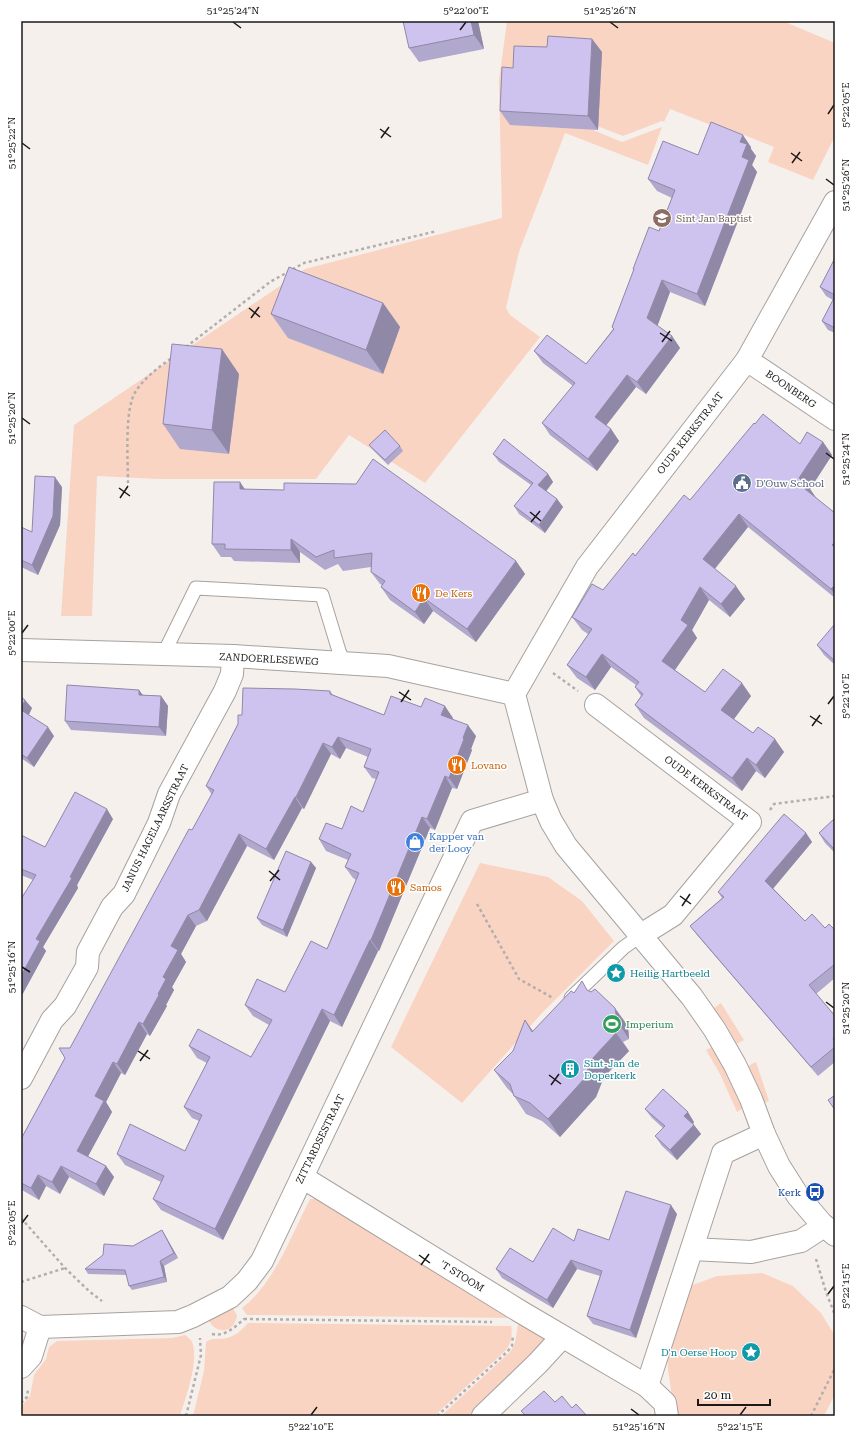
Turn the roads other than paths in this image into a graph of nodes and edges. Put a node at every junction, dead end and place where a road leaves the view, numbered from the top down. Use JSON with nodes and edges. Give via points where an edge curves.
{"nodes":[{"id":1,"x":835,"y":202,"type":"edge"},
{"id":2,"x":747,"y":360,"type":"junction"},
{"id":3,"x":835,"y":418,"type":"edge"},
{"id":4,"x":21,"y":650,"type":"edge"},
{"id":5,"x":163,"y":655,"type":"junction"},
{"id":6,"x":233,"y":656,"type":"junction"},
{"id":7,"x":344,"y":663,"type":"junction"},
{"id":8,"x":514,"y":694,"type":"junction"},
{"id":9,"x":596,"y":705,"type":"road end"},
{"id":10,"x":542,"y":800,"type":"junction"},
{"id":11,"x":641,"y":935,"type":"junction"},
{"id":12,"x":564,"y":1005,"type":"edge"},
{"id":13,"x":21,"y":1078,"type":"edge"},
{"id":14,"x":764,"y":1134,"type":"junction"},
{"id":15,"x":302,"y":1177,"type":"junction"},
{"id":16,"x":830,"y":1230,"type":"edge"},
{"id":17,"x":692,"y":1249,"type":"junction"},
{"id":18,"x":30,"y":1322,"type":"edge"},
{"id":19,"x":562,"y":1336,"type":"junction"},
{"id":20,"x":21,"y":1367,"type":"edge"},
{"id":21,"x":647,"y":1386,"type":"junction"},
{"id":22,"x":482,"y":1416,"type":"edge"},
{"id":23,"x":667,"y":1416,"type":"edge"}],
"edges":[{"from":1,"to":2,"type":"street","name":"OUDE KERKSTRAAT"},
{"from":2,"to":3,"type":"street","name":"BOONBERG"},
{"from":2,"to":8,"type":"street","name":"OUDE KERKSTRAAT","via":[[587,567]]},
{"from":4,"to":5,"type":"street","name":"ZANDOERLESEWEG"},
{"from":5,"to":6,"type":"street","name":"ZANDOERLESEWEG"},
{"from":5,"to":7,"type":"lane","via":[[196,588],[322,595]]},
{"from":6,"to":7,"type":"street","name":"ZANDOERLESEWEG"},
{"from":6,"to":13,"type":"street","name":"JANUS HAGELAARSSTRAAT","via":[[232,674],[225,691],[169,794],[159,822],[124,894],[112,907],[88,952],[87,967],[65,1006],[52,1020]]},
{"from":7,"to":8,"type":"street","name":"ZANDOERLESEWEG","via":[[388,666]]},
{"from":8,"to":10,"type":"street"},
{"from":9,"to":11,"type":"street","name":"OUDE KERKSTRAAT","via":[[750,822],[673,915]]},
{"from":10,"to":11,"type":"street","via":[[566,846]]},
{"from":10,"to":15,"type":"street","name":"ZITTARDSESTRAAT","via":[[472,821]]},
{"from":11,"to":12,"type":"lane","via":[[623,948]]},
{"from":11,"to":14,"type":"street","via":[[692,997],[715,1030],[735,1065]]},
{"from":14,"to":16,"type":"street","via":[[779,1166],[798,1196]]},
{"from":14,"to":17,"type":"street","via":[[723,1153]]},
{"from":15,"to":18,"type":"street","name":"ZITTARDSESTRAAT","via":[[262,1261],[247,1281],[230,1297],[178,1322]]},
{"from":15,"to":19,"type":"street","name":"'T STOOM","via":[[517,1317]]},
{"from":16,"to":17,"type":"street","via":[[801,1241],[751,1252]]},
{"from":17,"to":21,"type":"street"},
{"from":18,"to":20,"type":"street","name":"ZITTARDSESTRAAT","via":[[31,1356]]},
{"from":19,"to":21,"type":"street","name":"'T STOOM"},
{"from":19,"to":22,"type":"street","via":[[538,1363]]},
{"from":21,"to":23,"type":"street","name":"'T STOOM","via":[[665,1403]]}]}
